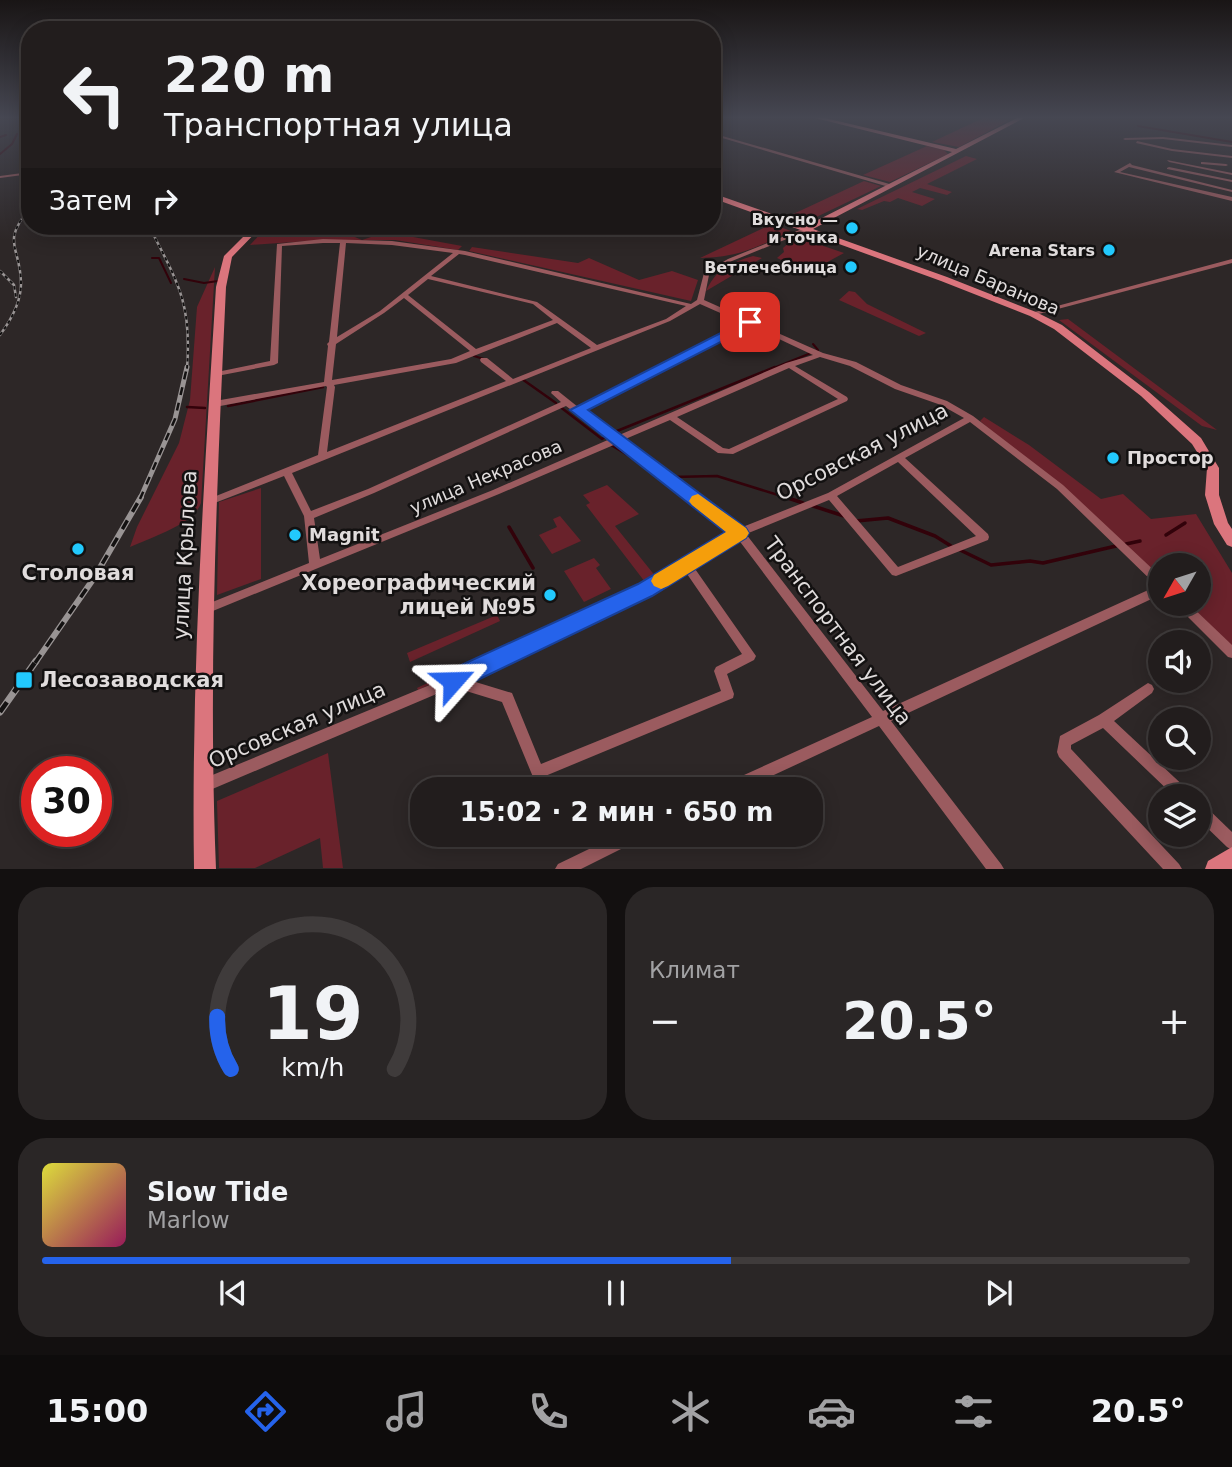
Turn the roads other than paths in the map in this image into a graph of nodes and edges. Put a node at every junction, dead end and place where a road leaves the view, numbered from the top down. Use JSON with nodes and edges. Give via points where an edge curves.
{"nodes":[{"id":1,"x":796,"y":159,"type":"edge"},
{"id":2,"x":943,"y":159,"type":"edge"},
{"id":3,"x":1171,"y":159,"type":"edge"},
{"id":4,"x":1193,"y":159,"type":"edge"},
{"id":5,"x":1195,"y":159,"type":"edge"},
{"id":6,"x":1202,"y":159,"type":"edge"},
{"id":7,"x":1174,"y":160,"type":"junction"},
{"id":8,"x":1160,"y":167,"type":"dead end"},
{"id":9,"x":1230,"y":169,"type":"edge"},
{"id":10,"x":21,"y":174,"type":"edge"},
{"id":11,"x":1206,"y":175,"type":"junction"},
{"id":12,"x":1190,"y":176,"type":"dead end"},
{"id":13,"x":0,"y":177,"type":"edge"},
{"id":14,"x":1223,"y":185,"type":"junction"},
{"id":15,"x":891,"y":186,"type":"junction"},
{"id":16,"x":721,"y":198,"type":"edge"},
{"id":17,"x":807,"y":229,"type":"junction"},
{"id":18,"x":248,"y":235,"type":"edge"},
{"id":19,"x":344,"y":242,"type":"junction"},
{"id":20,"x":235,"y":247,"type":"joint"},
{"id":21,"x":457,"y":253,"type":"junction"},
{"id":22,"x":1232,"y":261,"type":"edge"},
{"id":23,"x":426,"y":277,"type":"junction"},
{"id":24,"x":404,"y":295,"type":"junction"},
{"id":25,"x":697,"y":303,"type":"junction"},
{"id":26,"x":1032,"y":314,"type":"junction"},
{"id":27,"x":558,"y":320,"type":"junction"},
{"id":28,"x":750,"y":322,"type":"junction"},
{"id":29,"x":331,"y":344,"type":"junction"},
{"id":30,"x":597,"y":349,"type":"junction"},
{"id":31,"x":475,"y":352,"type":"junction"},
{"id":32,"x":820,"y":355,"type":"junction"},
{"id":33,"x":484,"y":360,"type":"dead end"},
{"id":34,"x":789,"y":365,"type":"junction"},
{"id":35,"x":217,"y":374,"type":"junction"},
{"id":36,"x":511,"y":381,"type":"junction"},
{"id":37,"x":328,"y":384,"type":"junction"},
{"id":38,"x":555,"y":393,"type":"dead end"},
{"id":39,"x":567,"y":402,"type":"junction"},
{"id":40,"x":215,"y":404,"type":"junction"},
{"id":41,"x":578,"y":410,"type":"junction"},
{"id":42,"x":670,"y":416,"type":"junction"},
{"id":43,"x":970,"y":418,"type":"junction"},
{"id":44,"x":617,"y":438,"type":"junction"},
{"id":45,"x":322,"y":457,"type":"junction"},
{"id":46,"x":899,"y":458,"type":"junction"},
{"id":47,"x":286,"y":471,"type":"junction"},
{"id":48,"x":831,"y":495,"type":"junction"},
{"id":49,"x":209,"y":502,"type":"junction"},
{"id":50,"x":309,"y":516,"type":"junction"},
{"id":51,"x":739,"y":533,"type":"junction"},
{"id":52,"x":1232,"y":541,"type":"edge"},
{"id":53,"x":315,"y":564,"type":"junction"},
{"id":54,"x":687,"y":566,"type":"junction"},
{"id":55,"x":1148,"y":571,"type":"edge"},
{"id":56,"x":1148,"y":595,"type":"edge"},
{"id":57,"x":203,"y":611,"type":"junction"},
{"id":58,"x":1193,"y":616,"type":"edge"},
{"id":59,"x":1232,"y":653,"type":"edge"},
{"id":60,"x":453,"y":681,"type":"junction"},
{"id":61,"x":1148,"y":689,"type":"dead end"},
{"id":62,"x":880,"y":717,"type":"junction"},
{"id":63,"x":1104,"y":720,"type":"junction"},
{"id":64,"x":754,"y":777,"type":"edge"},
{"id":65,"x":1171,"y":784,"type":"edge"},
{"id":66,"x":202,"y":787,"type":"junction"},
{"id":67,"x":1211,"y":822,"type":"edge"},
{"id":68,"x":1232,"y":842,"type":"edge"},
{"id":69,"x":609,"y":847,"type":"edge"},
{"id":70,"x":1232,"y":858,"type":"edge"},
{"id":71,"x":205,"y":869,"type":"edge"},
{"id":72,"x":563,"y":869,"type":"edge"},
{"id":73,"x":996,"y":869,"type":"edge"},
{"id":74,"x":1174,"y":869,"type":"edge"},
{"id":75,"x":1216,"y":869,"type":"edge"}],
"edges":[{"from":1,"to":15,"type":"street"},
{"from":2,"to":15,"type":"main road"},
{"from":3,"to":7,"type":"street"},
{"from":4,"to":9,"type":"street"},
{"from":5,"to":9,"type":"street"},
{"from":6,"to":9,"type":"street"},
{"from":7,"to":8,"type":"street"},
{"from":7,"to":9,"type":"street"},
{"from":7,"to":9,"type":"street"},
{"from":7,"to":9,"type":"street"},
{"from":7,"to":11,"type":"street"},
{"from":9,"to":11,"type":"street"},
{"from":9,"to":14,"type":"street"},
{"from":9,"to":14,"type":"street","via":[[1125,166]]},
{"from":10,"to":13,"type":"street"},
{"from":11,"to":14,"type":"street"},
{"from":12,"to":14,"type":"street"},
{"from":15,"to":17,"type":"main road"},
{"from":16,"to":17,"type":"main road","name":"улица Баранова"},
{"from":17,"to":25,"type":"street","via":[[706,274]]},
{"from":17,"to":26,"type":"main road","name":"улица Баранова"},
{"from":18,"to":20,"type":"main road"},
{"from":19,"to":21,"type":"street","via":[[392,243]]},
{"from":19,"to":29,"type":"street"},
{"from":19,"to":35,"type":"street","via":[[279,245],[274,363]]},
{"from":20,"to":35,"type":"main road","name":"улица Крылова","via":[[223,272]]},
{"from":21,"to":23,"type":"street"},
{"from":21,"to":25,"type":"street"},
{"from":22,"to":26,"type":"street"},
{"from":23,"to":24,"type":"street"},
{"from":23,"to":27,"type":"street","via":[[535,303]]},
{"from":24,"to":29,"type":"street"},
{"from":24,"to":31,"type":"street"},
{"from":25,"to":28,"type":"street"},
{"from":25,"to":30,"type":"street"},
{"from":26,"to":52,"type":"main road","name":"улица Баранова","via":[[1101,359],[1197,441],[1213,468],[1212,495]]},
{"from":27,"to":30,"type":"street"},
{"from":27,"to":31,"type":"street"},
{"from":28,"to":32,"type":"street"},
{"from":28,"to":41,"type":"street"},
{"from":29,"to":37,"type":"street"},
{"from":30,"to":36,"type":"street"},
{"from":31,"to":37,"type":"street","via":[[453,361]]},
{"from":32,"to":34,"type":"street","name":"улица Некрасова"},
{"from":32,"to":43,"type":"street","via":[[853,364]]},
{"from":33,"to":36,"type":"street"},
{"from":34,"to":42,"type":"street","name":"улица Некрасова"},
{"from":34,"to":42,"type":"street","via":[[844,399],[730,452],[721,451]]},
{"from":35,"to":40,"type":"main road","name":"улица Крылова"},
{"from":36,"to":45,"type":"street"},
{"from":37,"to":40,"type":"street"},
{"from":37,"to":45,"type":"street"},
{"from":38,"to":39,"type":"street","name":"Транспортная улица"},
{"from":39,"to":41,"type":"street","name":"Транспортная улица"},
{"from":39,"to":50,"type":"street"},
{"from":40,"to":49,"type":"main road","name":"улица Крылова"},
{"from":41,"to":44,"type":"street","name":"Транспортная улица"},
{"from":42,"to":44,"type":"street","name":"улица Некрасова"},
{"from":43,"to":46,"type":"street","name":"Орсовская улица"},
{"from":43,"to":55,"type":"street","via":[[1060,487]]},
{"from":44,"to":51,"type":"street","name":"Транспортная улица"},
{"from":44,"to":53,"type":"street","name":"улица Некрасова"},
{"from":45,"to":47,"type":"street"},
{"from":46,"to":48,"type":"street","name":"Орсовская улица"},
{"from":46,"to":48,"type":"street","via":[[984,537],[896,572]]},
{"from":47,"to":49,"type":"street"},
{"from":47,"to":50,"type":"street"},
{"from":48,"to":51,"type":"street","name":"Орсовская улица"},
{"from":49,"to":57,"type":"main road","name":"улица Крылова"},
{"from":50,"to":53,"type":"street"},
{"from":51,"to":54,"type":"street","name":"Орсовская улица"},
{"from":51,"to":62,"type":"street","name":"Транспортная улица"},
{"from":53,"to":57,"type":"street","name":"улица Некрасова"},
{"from":54,"to":60,"type":"street","name":"Орсовская улица"},
{"from":54,"to":60,"type":"street","via":[[750,656],[720,671],[728,694],[538,772],[507,697]]},
{"from":56,"to":62,"type":"street"},
{"from":57,"to":66,"type":"main road","name":"улица Крылова"},
{"from":58,"to":59,"type":"street"},
{"from":60,"to":66,"type":"street","name":"Орсовская улица"},
{"from":61,"to":63,"type":"street"},
{"from":62,"to":64,"type":"street"},
{"from":62,"to":73,"type":"street","name":"Транспортная улица"},
{"from":63,"to":65,"type":"street"},
{"from":63,"to":74,"type":"street","via":[[1065,741],[1064,752]]},
{"from":66,"to":71,"type":"main road","name":"улица Крылова"},
{"from":67,"to":68,"type":"street"},
{"from":69,"to":72,"type":"street"},
{"from":70,"to":75,"type":"main road"}]}
